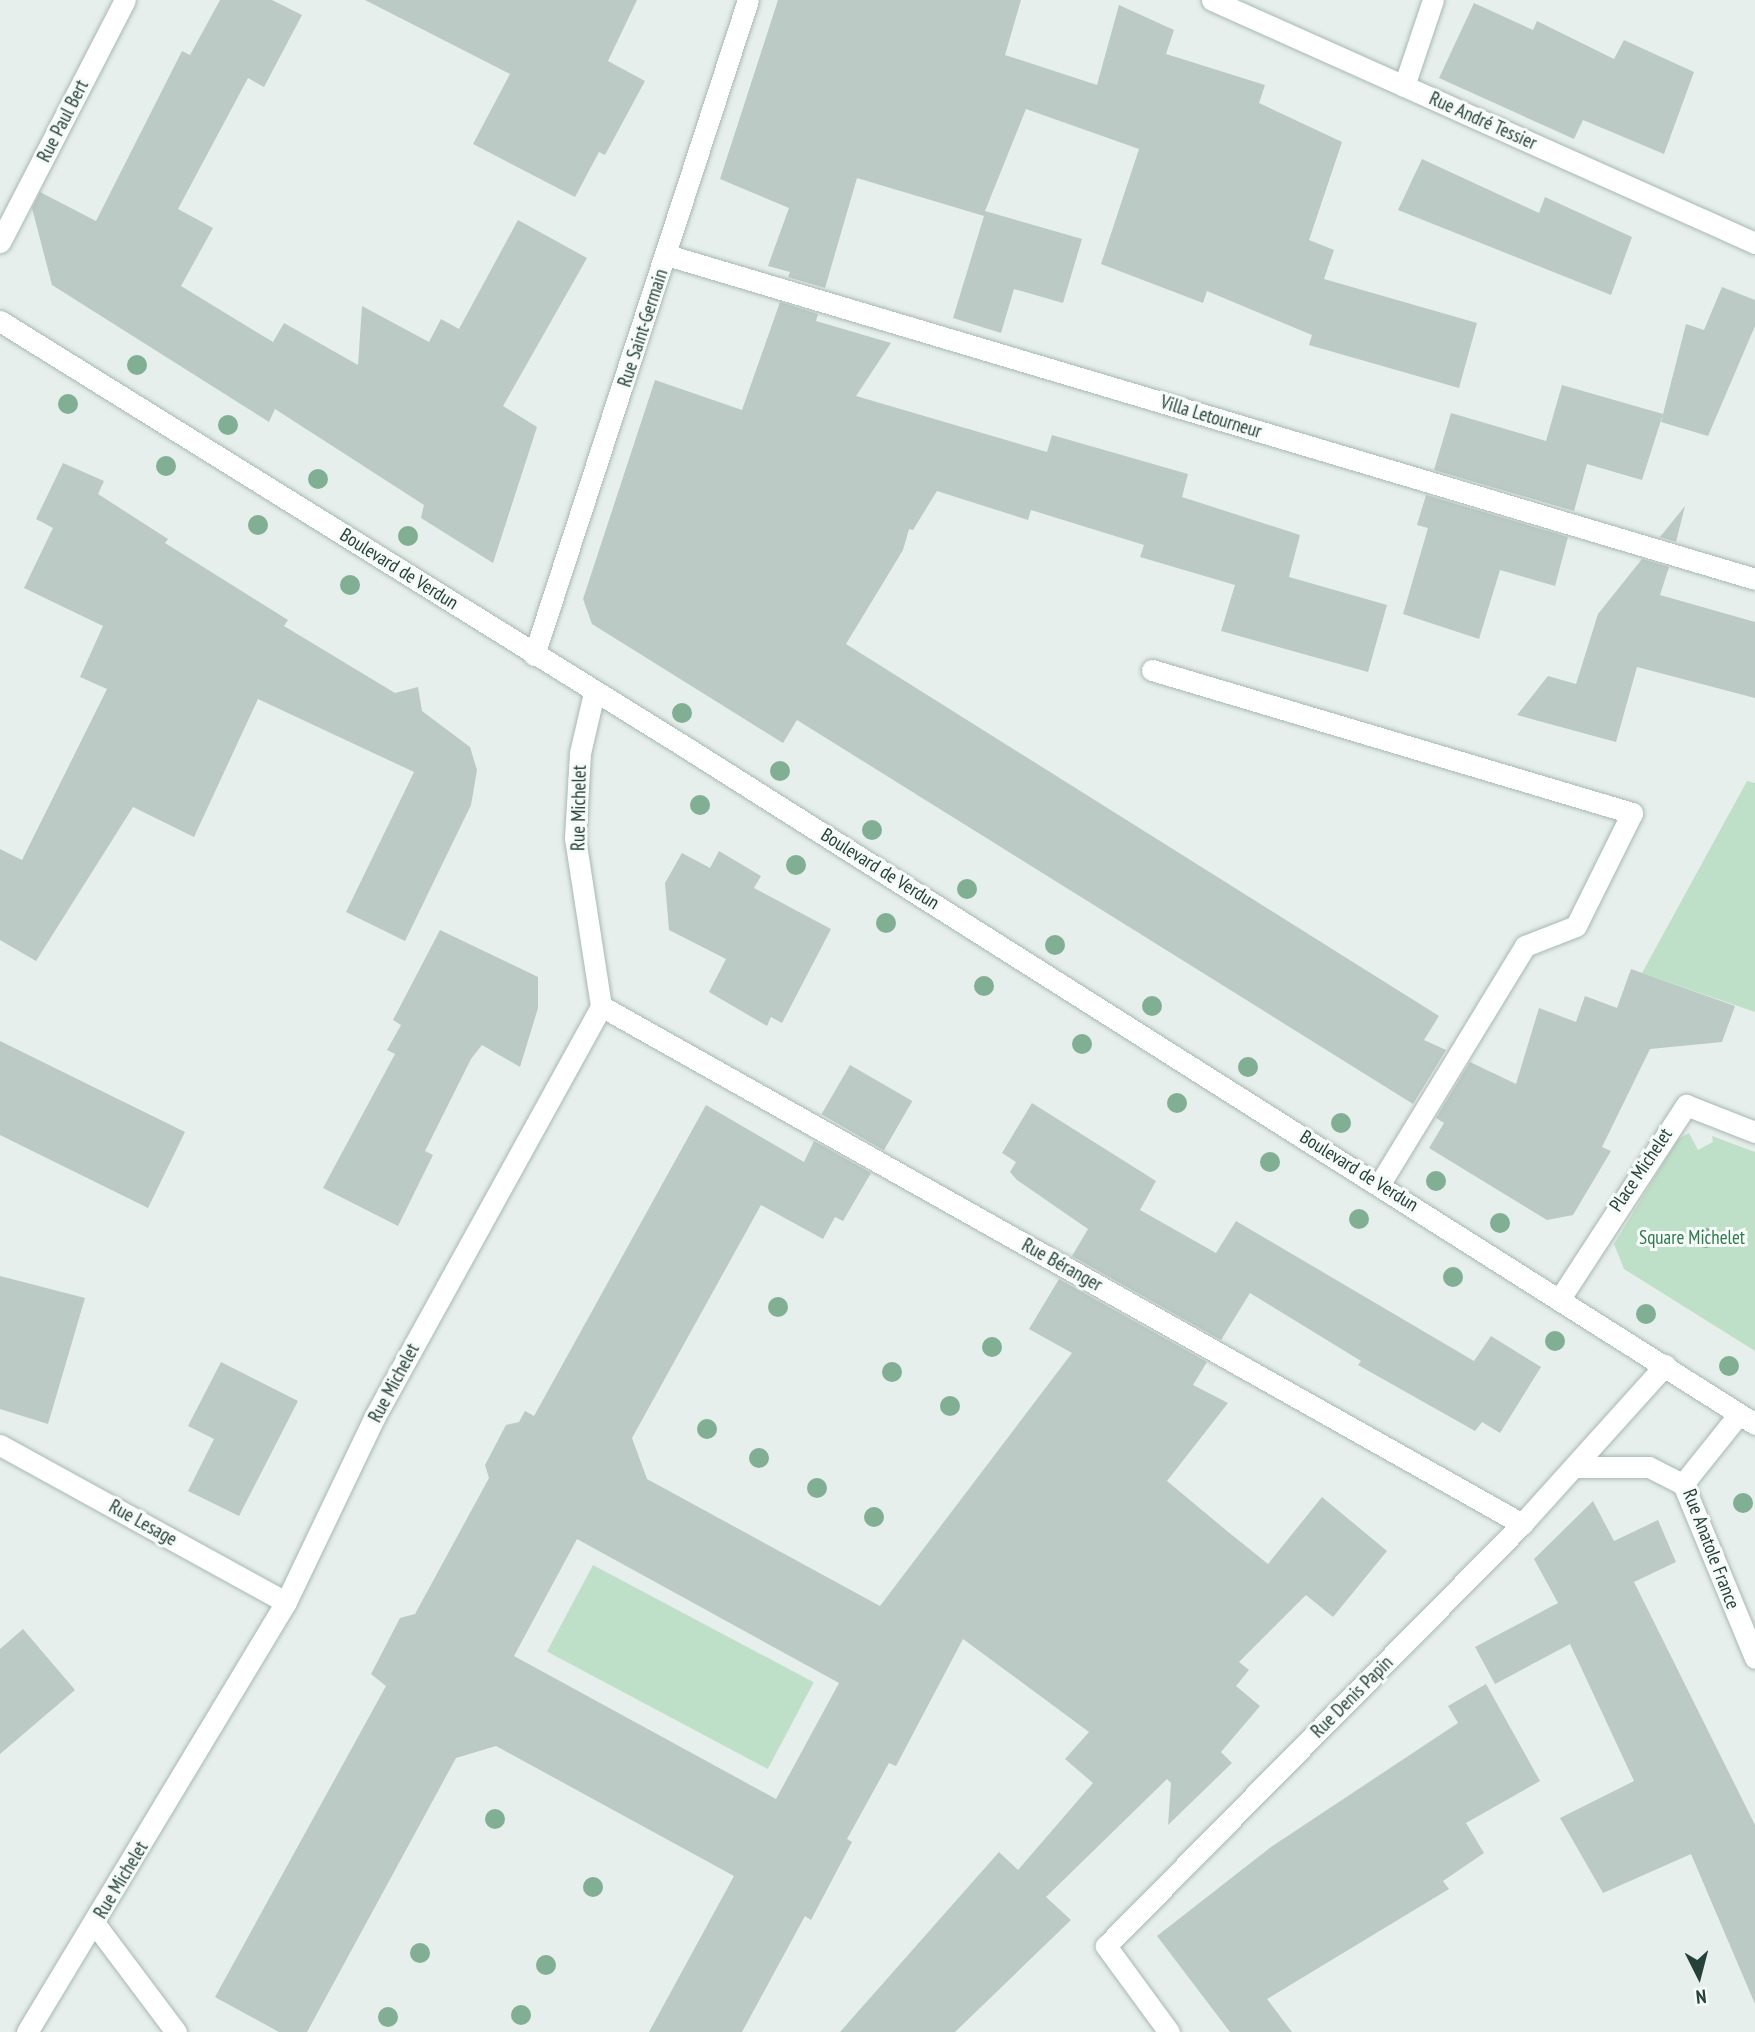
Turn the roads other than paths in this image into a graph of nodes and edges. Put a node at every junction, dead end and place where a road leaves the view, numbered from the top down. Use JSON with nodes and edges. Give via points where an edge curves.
{"nodes":[{"id":1,"x":125,"y":0,"type":"edge"},
{"id":2,"x":748,"y":0,"type":"edge"},
{"id":3,"x":1212,"y":0,"type":"edge"},
{"id":4,"x":1433,"y":0,"type":"edge"},
{"id":5,"x":1404,"y":86,"type":"junction"},
{"id":6,"x":0,"y":242,"type":"edge"},
{"id":7,"x":1755,"y":243,"type":"edge"},
{"id":8,"x":667,"y":255,"type":"junction"},
{"id":9,"x":0,"y":321,"type":"edge"},
{"id":10,"x":1755,"y":579,"type":"edge"},
{"id":11,"x":534,"y":655,"type":"junction"},
{"id":12,"x":1152,"y":670,"type":"dead end"},
{"id":13,"x":594,"y":693,"type":"junction"},
{"id":14,"x":601,"y":1006,"type":"junction"},
{"id":15,"x":1755,"y":1132,"type":"edge"},
{"id":16,"x":1380,"y":1184,"type":"junction"},
{"id":17,"x":1559,"y":1300,"type":"junction"},
{"id":18,"x":1665,"y":1364,"type":"junction"},
{"id":19,"x":1747,"y":1419,"type":"edge"},
{"id":20,"x":0,"y":1445,"type":"edge"},
{"id":21,"x":1574,"y":1466,"type":"junction"},
{"id":22,"x":1683,"y":1484,"type":"junction"},
{"id":23,"x":1522,"y":1524,"type":"junction"},
{"id":24,"x":286,"y":1602,"type":"junction"},
{"id":25,"x":1755,"y":1658,"type":"edge"},
{"id":26,"x":95,"y":1924,"type":"junction"},
{"id":27,"x":27,"y":2032,"type":"edge"},
{"id":28,"x":176,"y":2032,"type":"edge"},
{"id":29,"x":1169,"y":2032,"type":"edge"}],
"edges":[{"from":1,"to":6,"type":"street","name":"Rue Paul Bert"},
{"from":2,"to":8,"type":"street","name":"Rue Saint-Germain"},
{"from":3,"to":5,"type":"street","name":"Rue André Tessier"},
{"from":4,"to":5,"type":"street"},
{"from":5,"to":7,"type":"street","name":"Rue André Tessier"},
{"from":8,"to":10,"type":"street","name":"Villa Letourneur"},
{"from":8,"to":11,"type":"street","name":"Rue Saint-Germain"},
{"from":9,"to":11,"type":"street","name":"Boulevard de Verdun"},
{"from":11,"to":13,"type":"street","name":"Boulevard de Verdun"},
{"from":12,"to":16,"type":"street","via":[[1632,813],[1576,926],[1525,946]]},
{"from":13,"to":14,"type":"street","name":"Rue Michelet","via":[[580,753],[575,838]]},
{"from":13,"to":16,"type":"street","name":"Boulevard de Verdun"},
{"from":14,"to":23,"type":"street","name":"Rue Béranger"},
{"from":14,"to":24,"type":"street","name":"Rue Michelet","via":[[374,1418]]},
{"from":15,"to":17,"type":"street","name":"Place Michelet","via":[[1686,1105]]},
{"from":16,"to":17,"type":"street","name":"Boulevard de Verdun"},
{"from":17,"to":18,"type":"street","name":"Boulevard de Verdun"},
{"from":18,"to":19,"type":"street","name":"Boulevard de Verdun"},
{"from":18,"to":21,"type":"street","name":"Rue Denis Papin"},
{"from":19,"to":22,"type":"street","name":"Rue Anatole France"},
{"from":20,"to":24,"type":"street","name":"Rue Lesage"},
{"from":21,"to":22,"type":"street","via":[[1649,1467]]},
{"from":21,"to":23,"type":"street","name":"Rue Denis Papin"},
{"from":22,"to":25,"type":"street","name":"Rue Anatole France"},
{"from":23,"to":29,"type":"street","name":"Rue Denis Papin","via":[[1106,1946]]},
{"from":24,"to":26,"type":"street","name":"Rue Michelet"},
{"from":26,"to":27,"type":"street","name":"Rue Michelet"},
{"from":26,"to":28,"type":"street"}]}
